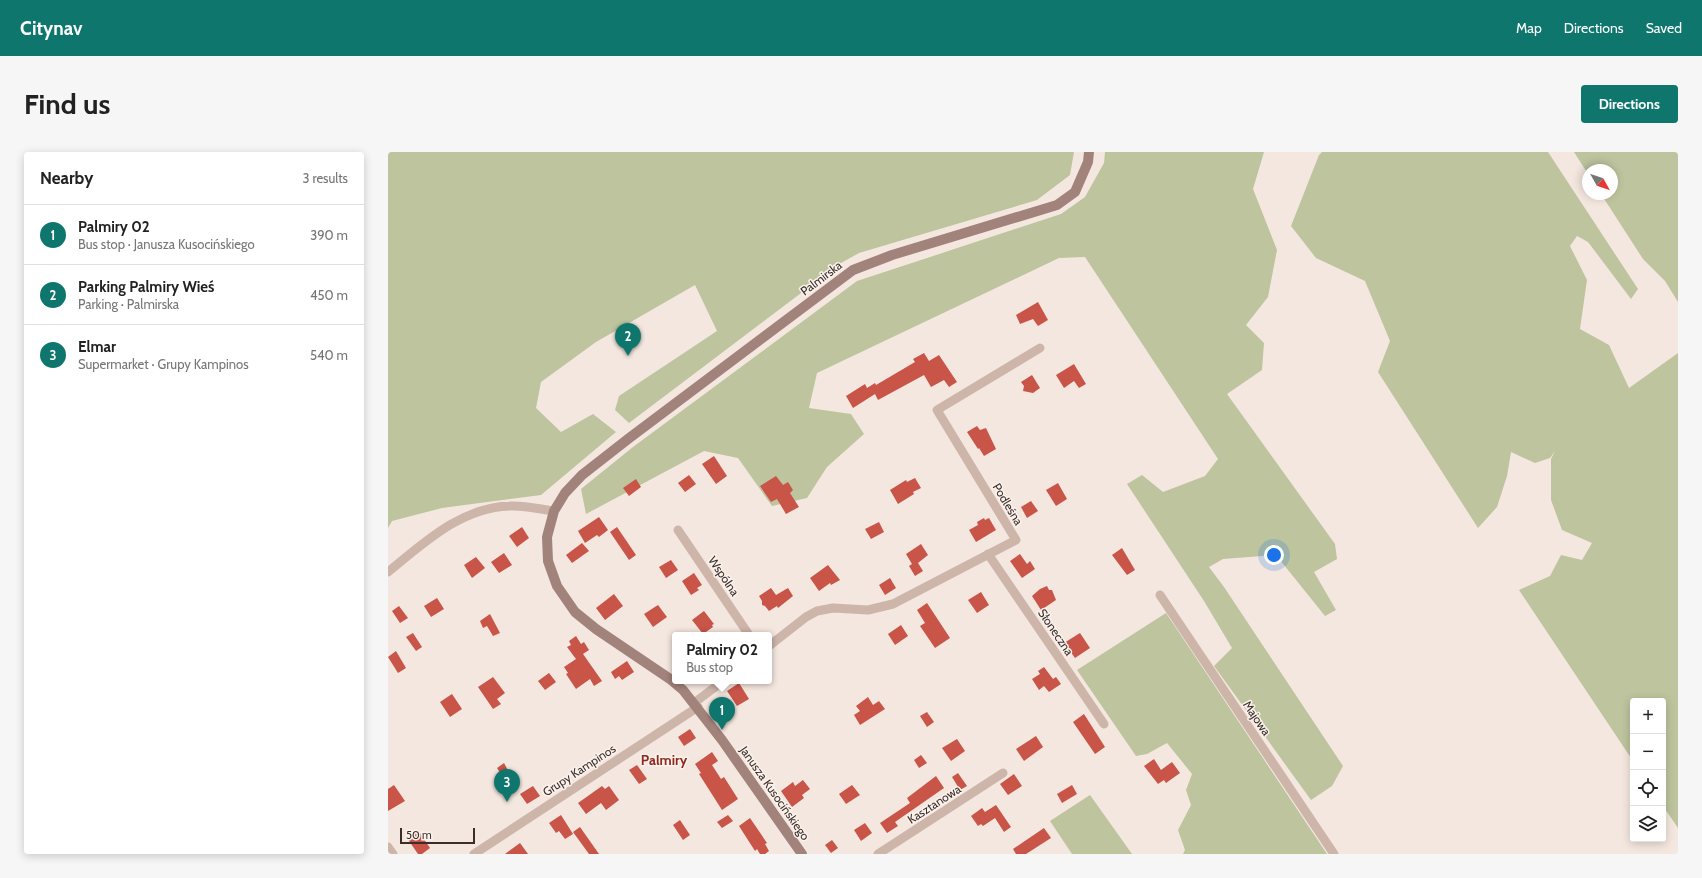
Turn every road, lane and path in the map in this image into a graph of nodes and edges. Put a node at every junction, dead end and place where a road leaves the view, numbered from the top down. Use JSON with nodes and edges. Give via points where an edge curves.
{"nodes":[{"id":1,"x":1089,"y":152,"type":"edge"},
{"id":2,"x":1040,"y":348,"type":"dead end"},
{"id":3,"x":582,"y":475,"type":"joint"},
{"id":4,"x":554,"y":511,"type":"junction"},
{"id":5,"x":678,"y":530,"type":"dead end"},
{"id":6,"x":988,"y":554,"type":"junction"},
{"id":7,"x":388,"y":572,"type":"edge"},
{"id":8,"x":1160,"y":595,"type":"dead end"},
{"id":9,"x":747,"y":632,"type":"edge"},
{"id":10,"x":772,"y":644,"type":"edge"},
{"id":11,"x":672,"y":680,"type":"edge"},
{"id":12,"x":676,"y":684,"type":"edge"},
{"id":13,"x":720,"y":684,"type":"edge"},
{"id":14,"x":696,"y":705,"type":"junction"},
{"id":15,"x":1104,"y":724,"type":"dead end"},
{"id":16,"x":1003,"y":773,"type":"dead end"},
{"id":17,"x":388,"y":847,"type":"edge"},
{"id":18,"x":393,"y":854,"type":"edge"},
{"id":19,"x":474,"y":854,"type":"edge"},
{"id":20,"x":802,"y":854,"type":"edge"},
{"id":21,"x":878,"y":854,"type":"edge"},
{"id":22,"x":1334,"y":854,"type":"edge"}],
"edges":[{"from":1,"to":3,"type":"street","name":"Palmirska","via":[[1088,162],[1075,192],[1057,205],[892,255],[853,270]]},
{"from":2,"to":6,"type":"street","name":"Podleśna","via":[[937,410],[1016,540]]},
{"from":3,"to":4,"type":"street","name":"Janusza Kusocińskiego","via":[[565,493]]},
{"from":4,"to":7,"type":"street","via":[[509,506],[483,509],[455,522],[430,538]]},
{"from":4,"to":11,"type":"street","name":"Janusza Kusocińskiego","via":[[547,537],[548,561],[557,586],[570,605],[596,629]]},
{"from":5,"to":9,"type":"street","name":"Wspólna"},
{"from":6,"to":10,"type":"street","name":"Podleśna","via":[[893,604],[868,610],[833,608],[817,611]]},
{"from":6,"to":15,"type":"street","name":"Słoneczna"},
{"from":8,"to":22,"type":"street","name":"Majowa"},
{"from":12,"to":14,"type":"street","name":"Janusza Kusocińskiego"},
{"from":13,"to":14,"type":"street"},
{"from":14,"to":19,"type":"street","name":"Grupy Kampinos"},
{"from":14,"to":20,"type":"street","name":"Janusza Kusocińskiego"},
{"from":16,"to":21,"type":"street","name":"Kasztanowa"},
{"from":17,"to":18,"type":"street"}]}
